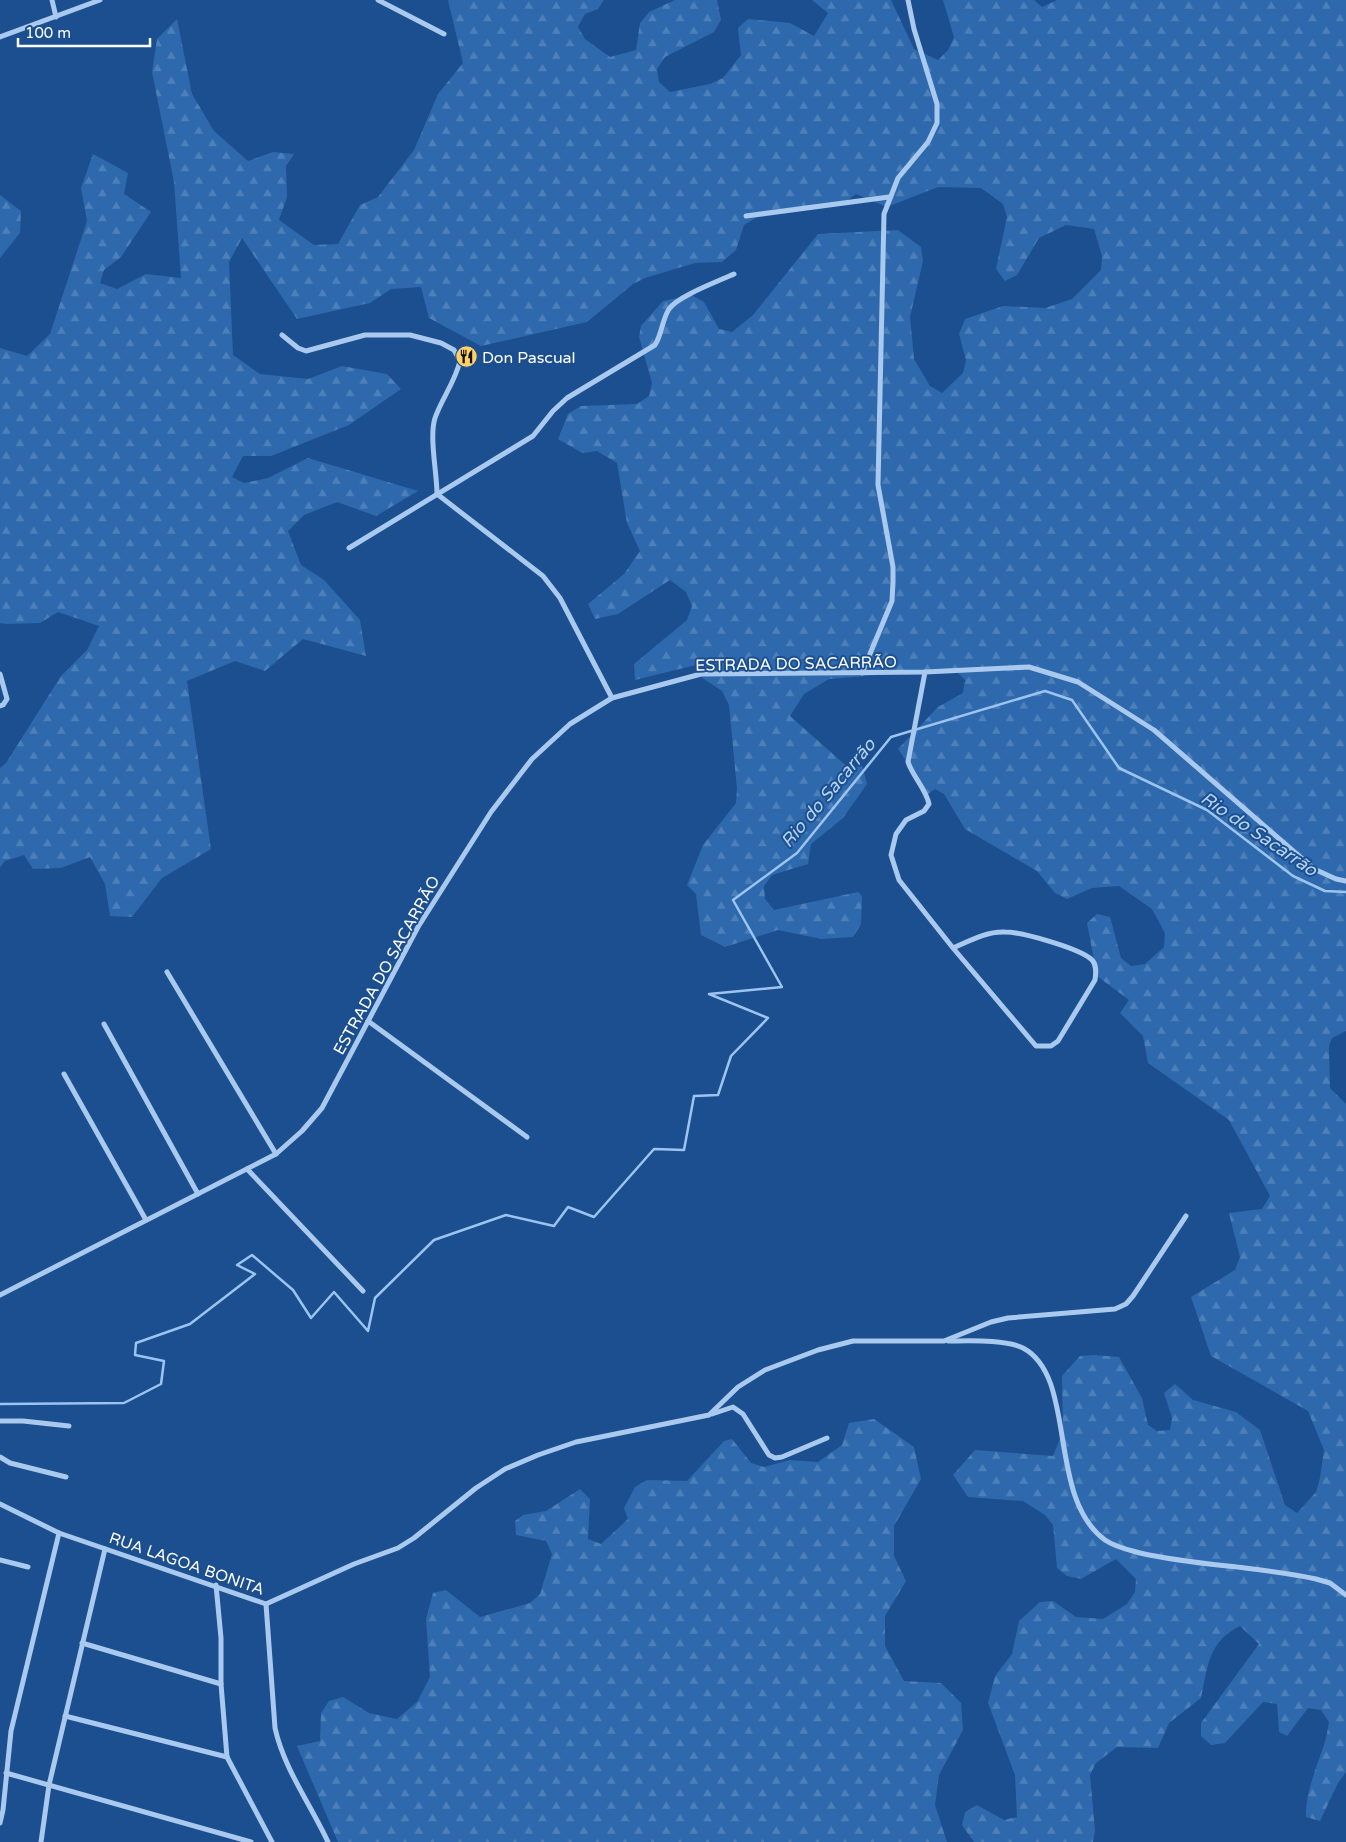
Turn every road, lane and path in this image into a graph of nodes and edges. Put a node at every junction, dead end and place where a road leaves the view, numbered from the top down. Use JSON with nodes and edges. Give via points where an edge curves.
{"nodes":[{"id":1,"x":52,"y":0,"type":"edge"},
{"id":2,"x":100,"y":0,"type":"edge"},
{"id":3,"x":378,"y":0,"type":"edge"},
{"id":4,"x":908,"y":0,"type":"edge"},
{"id":5,"x":56,"y":17,"type":"junction"},
{"id":6,"x":444,"y":34,"type":"dead end"},
{"id":7,"x":0,"y":37,"type":"edge"},
{"id":8,"x":889,"y":198,"type":"junction"},
{"id":9,"x":746,"y":216,"type":"dead end"},
{"id":10,"x":734,"y":274,"type":"dead end"},
{"id":11,"x":282,"y":335,"type":"dead end"},
{"id":12,"x":438,"y":494,"type":"junction"},
{"id":13,"x":349,"y":548,"type":"dead end"},
{"id":14,"x":925,"y":672,"type":"junction"},
{"id":15,"x":862,"y":673,"type":"junction"},
{"id":16,"x":0,"y":674,"type":"edge"},
{"id":17,"x":612,"y":698,"type":"junction"},
{"id":18,"x":2,"y":706,"type":"edge"},
{"id":19,"x":1346,"y":881,"type":"edge"},
{"id":20,"x":953,"y":948,"type":"junction"},
{"id":21,"x":167,"y":972,"type":"dead end"},
{"id":22,"x":368,"y":1021,"type":"junction"},
{"id":23,"x":104,"y":1024,"type":"dead end"},
{"id":24,"x":64,"y":1074,"type":"dead end"},
{"id":25,"x":527,"y":1137,"type":"dead end"},
{"id":26,"x":276,"y":1154,"type":"junction"},
{"id":27,"x":247,"y":1168,"type":"junction"},
{"id":28,"x":198,"y":1194,"type":"junction"},
{"id":29,"x":1186,"y":1216,"type":"dead end"},
{"id":30,"x":146,"y":1220,"type":"junction"},
{"id":31,"x":362,"y":1292,"type":"dead end"},
{"id":32,"x":0,"y":1294,"type":"edge"},
{"id":33,"x":944,"y":1341,"type":"junction"},
{"id":34,"x":709,"y":1415,"type":"junction"},
{"id":35,"x":0,"y":1421,"type":"edge"},
{"id":36,"x":69,"y":1426,"type":"dead end"},
{"id":37,"x":827,"y":1438,"type":"dead end"},
{"id":38,"x":0,"y":1457,"type":"edge"},
{"id":39,"x":66,"y":1476,"type":"dead end"},
{"id":40,"x":0,"y":1504,"type":"edge"},
{"id":41,"x":59,"y":1533,"type":"junction"},
{"id":42,"x":106,"y":1548,"type":"junction"},
{"id":43,"x":0,"y":1560,"type":"edge"},
{"id":44,"x":28,"y":1568,"type":"dead end"},
{"id":45,"x":216,"y":1586,"type":"junction"},
{"id":46,"x":1346,"y":1595,"type":"edge"},
{"id":47,"x":266,"y":1604,"type":"junction"},
{"id":48,"x":82,"y":1644,"type":"junction"},
{"id":49,"x":220,"y":1684,"type":"junction"},
{"id":50,"x":65,"y":1716,"type":"junction"},
{"id":51,"x":228,"y":1757,"type":"junction"},
{"id":52,"x":6,"y":1773,"type":"junction"},
{"id":53,"x":48,"y":1785,"type":"junction"},
{"id":54,"x":0,"y":1823,"type":"edge"},
{"id":55,"x":41,"y":1842,"type":"edge"},
{"id":56,"x":252,"y":1842,"type":"edge"},
{"id":57,"x":272,"y":1842,"type":"edge"},
{"id":58,"x":328,"y":1842,"type":"edge"}],
"edges":[{"from":1,"to":5,"type":"street"},
{"from":2,"to":5,"type":"street"},
{"from":3,"to":6,"type":"street"},
{"from":4,"to":8,"type":"street","via":[[937,104],[937,122],[928,142],[898,178]]},
{"from":5,"to":7,"type":"street"},
{"from":8,"to":9,"type":"street"},
{"from":8,"to":15,"type":"street","via":[[884,214],[878,485],[893,567],[892,601]]},
{"from":10,"to":12,"type":"street","via":[[678,300],[669,310],[655,345],[567,398],[533,436]]},
{"from":11,"to":12,"type":"street","via":[[306,351],[365,335],[410,336],[441,343],[454,350],[460,361],[457,375],[433,429]]},
{"from":12,"to":13,"type":"street"},
{"from":12,"to":17,"type":"street","via":[[543,576],[560,598]]},
{"from":14,"to":15,"type":"street","name":"ESTRADA DO SACARRÃO"},
{"from":14,"to":19,"type":"street","name":"ESTRADA DO SACARRÃO","via":[[1029,667],[1078,682],[1154,730],[1314,869]]},
{"from":14,"to":20,"type":"street","via":[[908,762],[929,804],[924,811],[906,820],[896,834],[891,854],[899,880]]},
{"from":15,"to":17,"type":"street","name":"ESTRADA DO SACARRÃO","via":[[701,674]]},
{"from":16,"to":18,"type":"street","via":[[7,699]]},
{"from":17,"to":22,"type":"street","name":"ESTRADA DO SACARRÃO","via":[[570,724],[532,759],[491,812],[418,927]]},
{"from":20,"to":20,"type":"street","via":[[1036,1046],[1051,1046],[1058,1041],[1095,980],[1097,969],[1092,959],[1033,937],[1004,932],[982,935]]},
{"from":21,"to":26,"type":"street"},
{"from":22,"to":25,"type":"street"},
{"from":22,"to":26,"type":"street","name":"ESTRADA DO SACARRÃO","via":[[322,1108]]},
{"from":23,"to":28,"type":"street"},
{"from":24,"to":30,"type":"street"},
{"from":26,"to":27,"type":"street","name":"ESTRADA DO SACARRÃO"},
{"from":27,"to":28,"type":"street","name":"ESTRADA DO SACARRÃO"},
{"from":27,"to":31,"type":"street"},
{"from":28,"to":30,"type":"street","name":"ESTRADA DO SACARRÃO"},
{"from":29,"to":33,"type":"street","via":[[1126,1304],[1116,1309],[1008,1318]]},
{"from":30,"to":32,"type":"street","name":"ESTRADA DO SACARRÃO"},
{"from":33,"to":34,"type":"street","via":[[853,1342],[818,1350],[765,1370],[738,1387]]},
{"from":33,"to":46,"type":"street","via":[[979,1341],[1022,1347],[1036,1357],[1056,1399],[1069,1478],[1082,1516],[1106,1541],[1123,1549],[1168,1559],[1316,1579],[1330,1583]]},
{"from":34,"to":37,"type":"street","name":"RUA LAGOA BONITA","via":[[733,1407],[738,1409],[769,1455],[775,1458]]},
{"from":34,"to":47,"type":"street","name":"RUA LAGOA BONITA","via":[[576,1442],[505,1469],[398,1548]]},
{"from":35,"to":36,"type":"street"},
{"from":38,"to":39,"type":"street","via":[[10,1463]]},
{"from":40,"to":41,"type":"street","name":"RUA LAGOA BONITA"},
{"from":41,"to":42,"type":"street","name":"RUA LAGOA BONITA"},
{"from":41,"to":52,"type":"street","via":[[11,1732]]},
{"from":42,"to":45,"type":"street","name":"RUA LAGOA BONITA"},
{"from":42,"to":48,"type":"street"},
{"from":43,"to":44,"type":"street"},
{"from":45,"to":47,"type":"street","name":"RUA LAGOA BONITA"},
{"from":45,"to":49,"type":"street","via":[[221,1638]]},
{"from":47,"to":58,"type":"street","via":[[275,1728],[293,1774]]},
{"from":48,"to":49,"type":"street"},
{"from":48,"to":50,"type":"street"},
{"from":49,"to":51,"type":"street"},
{"from":50,"to":51,"type":"street"},
{"from":50,"to":53,"type":"street"},
{"from":51,"to":57,"type":"street"},
{"from":52,"to":53,"type":"street"},
{"from":52,"to":54,"type":"street"},
{"from":53,"to":55,"type":"street"},
{"from":53,"to":56,"type":"street"}]}
